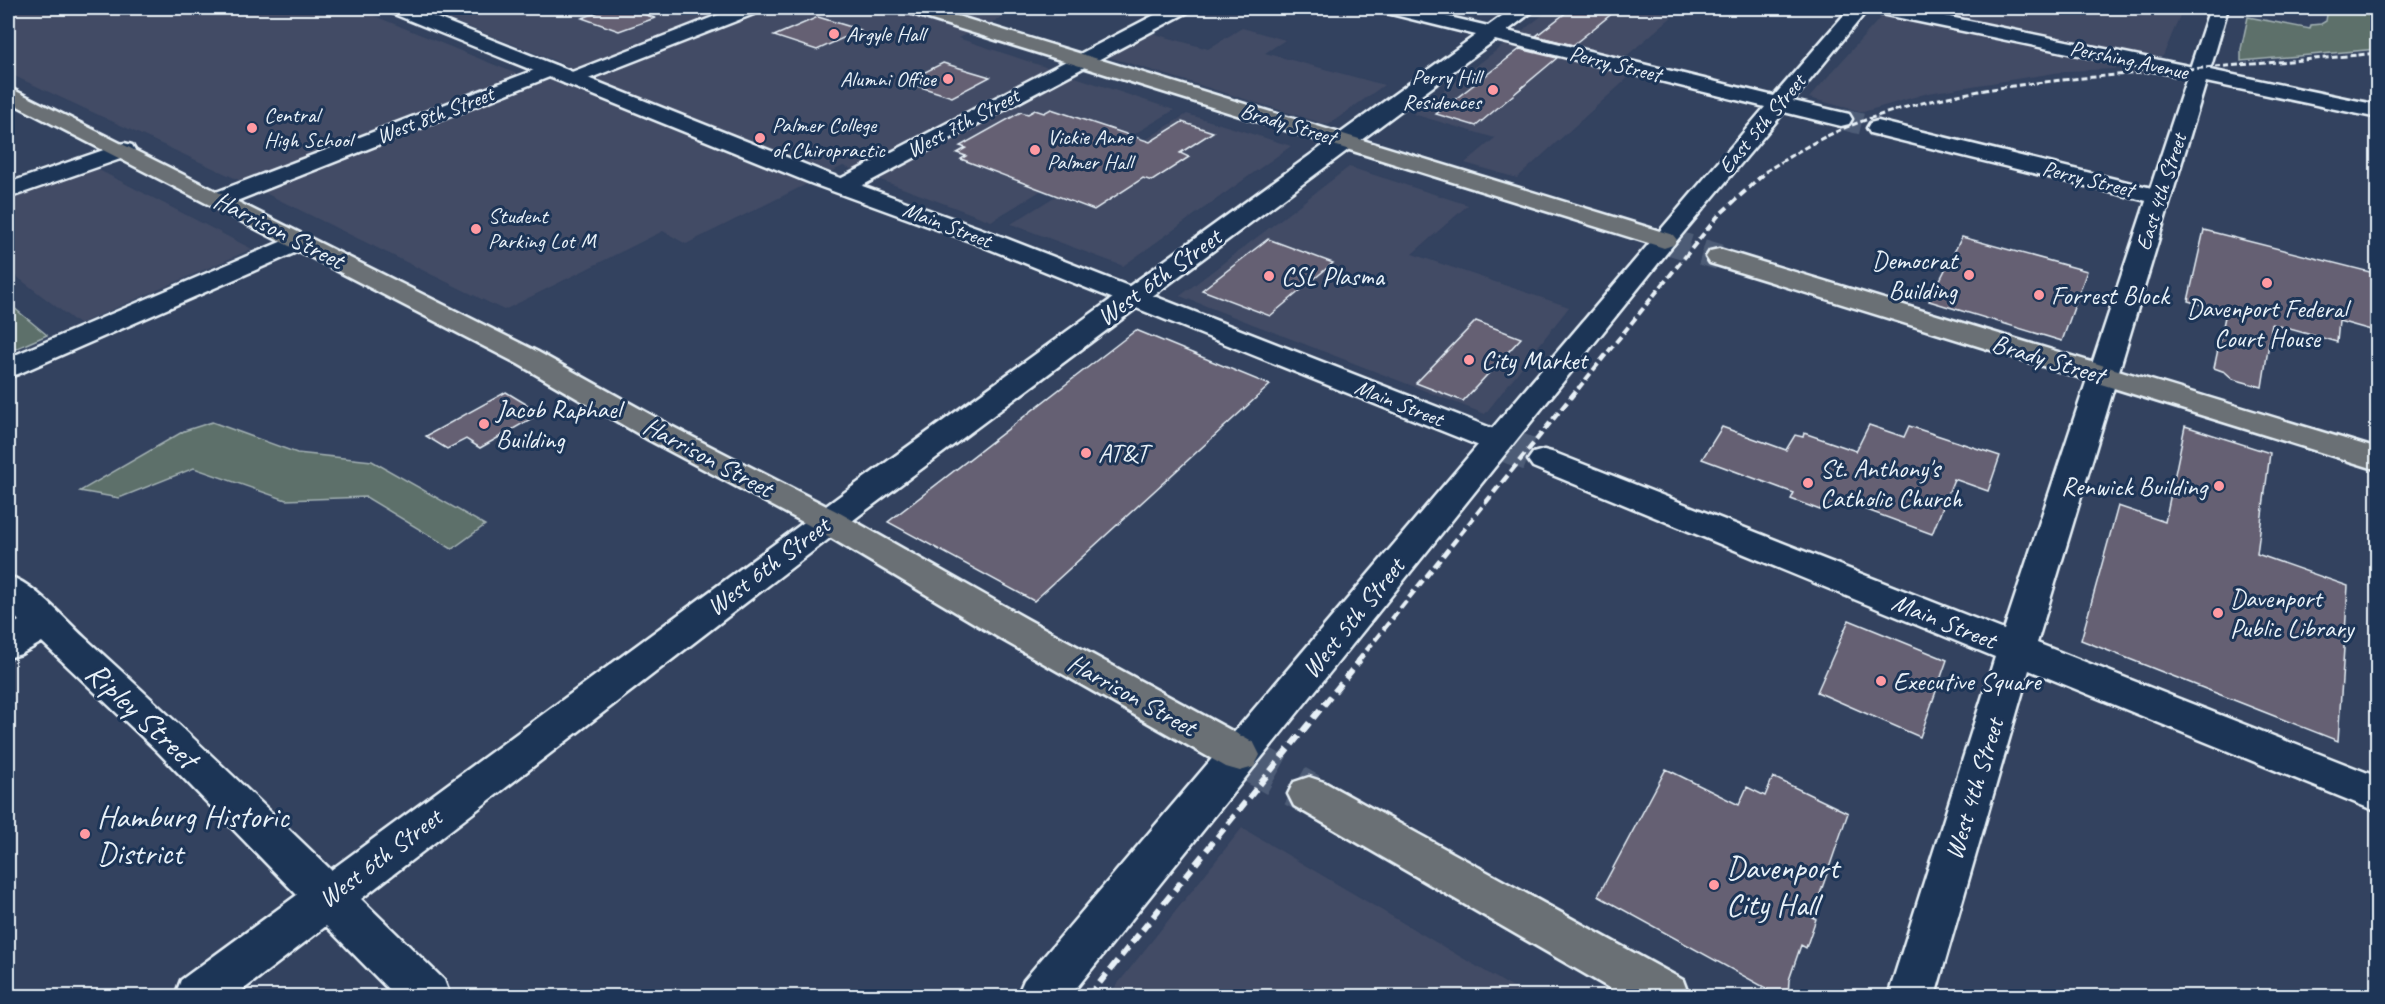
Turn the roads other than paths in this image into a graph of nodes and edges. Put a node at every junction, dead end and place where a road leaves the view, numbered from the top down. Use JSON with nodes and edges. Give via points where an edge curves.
{"nodes":[{"id":1,"x":396,"y":8,"type":"edge"},
{"id":2,"x":752,"y":8,"type":"edge"},
{"id":3,"x":913,"y":8,"type":"edge"},
{"id":4,"x":1181,"y":8,"type":"edge"},
{"id":5,"x":1390,"y":8,"type":"edge"},
{"id":6,"x":1525,"y":8,"type":"edge"},
{"id":7,"x":1860,"y":8,"type":"edge"},
{"id":8,"x":1881,"y":8,"type":"edge"},
{"id":9,"x":2220,"y":8,"type":"edge"},
{"id":10,"x":1490,"y":33,"type":"junction"},
{"id":11,"x":1082,"y":60,"type":"junction"},
{"id":12,"x":550,"y":70,"type":"junction"},
{"id":13,"x":2198,"y":74,"type":"junction"},
{"id":14,"x":571,"y":79,"type":"junction"},
{"id":15,"x":8,"y":93,"type":"edge"},
{"id":16,"x":1778,"y":104,"type":"junction"},
{"id":17,"x":2378,"y":112,"type":"edge"},
{"id":18,"x":1841,"y":119,"type":"tunnel mouth"},
{"id":19,"x":1878,"y":128,"type":"tunnel mouth"},
{"id":20,"x":1343,"y":141,"type":"junction"},
{"id":21,"x":124,"y":150,"type":"junction"},
{"id":22,"x":844,"y":186,"type":"junction"},
{"id":23,"x":8,"y":191,"type":"edge"},
{"id":24,"x":2159,"y":196,"type":"junction"},
{"id":25,"x":220,"y":199,"type":"junction"},
{"id":26,"x":1664,"y":240,"type":"junction"},
{"id":27,"x":298,"y":242,"type":"junction"},
{"id":28,"x":1719,"y":257,"type":"tunnel mouth"},
{"id":29,"x":1132,"y":297,"type":"junction"},
{"id":30,"x":8,"y":368,"type":"edge"},
{"id":31,"x":2103,"y":376,"type":"junction"},
{"id":32,"x":1498,"y":442,"type":"junction"},
{"id":33,"x":2378,"y":459,"type":"edge"},
{"id":34,"x":1544,"y":460,"type":"tunnel mouth"},
{"id":35,"x":828,"y":521,"type":"junction"},
{"id":36,"x":8,"y":589,"type":"edge"},
{"id":37,"x":46,"y":624,"type":"junction"},
{"id":38,"x":8,"y":644,"type":"edge"},
{"id":39,"x":2016,"y":651,"type":"junction"},
{"id":40,"x":1240,"y":755,"type":"junction"},
{"id":41,"x":1309,"y":794,"type":"tunnel mouth"},
{"id":42,"x":2378,"y":795,"type":"edge"},
{"id":43,"x":327,"y":897,"type":"junction"},
{"id":44,"x":198,"y":996,"type":"edge"},
{"id":45,"x":427,"y":996,"type":"edge"},
{"id":46,"x":1041,"y":996,"type":"edge"},
{"id":47,"x":1666,"y":996,"type":"edge"},
{"id":48,"x":1911,"y":996,"type":"edge"}],
"edges":[{"from":1,"to":12,"type":"street","name":"Main Street"},
{"from":2,"to":14,"type":"street"},
{"from":3,"to":11,"type":"highway","name":"Brady Street"},
{"from":4,"to":11,"type":"street","name":"West 7th Street"},
{"from":5,"to":10,"type":"street","name":"Perry Street"},
{"from":6,"to":10,"type":"street","name":"West 6th Street"},
{"from":7,"to":16,"type":"street","name":"East 5th Street"},
{"from":8,"to":13,"type":"street","name":"Pershing Avenue"},
{"from":9,"to":13,"type":"street","name":"East 4th Street"},
{"from":10,"to":16,"type":"street","name":"Perry Street"},
{"from":10,"to":20,"type":"street","name":"West 6th Street"},
{"from":11,"to":20,"type":"highway","name":"Brady Street"},
{"from":11,"to":22,"type":"street","name":"West 7th Street"},
{"from":12,"to":14,"type":"street","name":"Main Street"},
{"from":12,"to":25,"type":"street","name":"West 8th Street"},
{"from":13,"to":17,"type":"street","name":"Pershing Avenue"},
{"from":13,"to":24,"type":"street","name":"East 4th Street"},
{"from":14,"to":22,"type":"street","name":"Main Street"},
{"from":15,"to":21,"type":"highway","name":"Harrison Street"},
{"from":16,"to":18,"type":"street","name":"Perry Street"},
{"from":16,"to":26,"type":"street","name":"East 5th Street"},
{"from":19,"to":24,"type":"street","name":"Perry Street"},
{"from":20,"to":26,"type":"highway","name":"Brady Street"},
{"from":20,"to":29,"type":"street","name":"West 6th Street"},
{"from":21,"to":23,"type":"street"},
{"from":21,"to":25,"type":"highway","name":"Harrison Street"},
{"from":22,"to":29,"type":"street","name":"Main Street"},
{"from":24,"to":31,"type":"street","name":"East 4th Street"},
{"from":25,"to":27,"type":"highway","name":"Harrison Street"},
{"from":26,"to":32,"type":"street","name":"West 5th Street"},
{"from":27,"to":30,"type":"street"},
{"from":27,"to":35,"type":"highway","name":"Harrison Street","via":[[498,342]]},
{"from":28,"to":31,"type":"highway","name":"Brady Street"},
{"from":29,"to":32,"type":"street","name":"Main Street"},
{"from":29,"to":35,"type":"street","name":"West 6th Street"},
{"from":31,"to":33,"type":"highway","name":"Brady Street"},
{"from":31,"to":39,"type":"street","name":"West 4th Street"},
{"from":32,"to":40,"type":"street","name":"West 5th Street"},
{"from":34,"to":39,"type":"street","name":"Main Street"},
{"from":35,"to":40,"type":"highway","name":"Harrison Street"},
{"from":35,"to":43,"type":"street","name":"West 6th Street"},
{"from":36,"to":37,"type":"street","name":"Ripley Street"},
{"from":37,"to":38,"type":"street"},
{"from":37,"to":43,"type":"street","name":"Ripley Street","via":[[172,741]]},
{"from":39,"to":42,"type":"street","name":"Main Street"},
{"from":39,"to":48,"type":"street","name":"West 4th Street"},
{"from":40,"to":46,"type":"street","name":"West 5th Street"},
{"from":41,"to":47,"type":"highway"},
{"from":43,"to":44,"type":"street","name":"West 6th Street"},
{"from":43,"to":45,"type":"street","name":"Ripley Street"}]}
